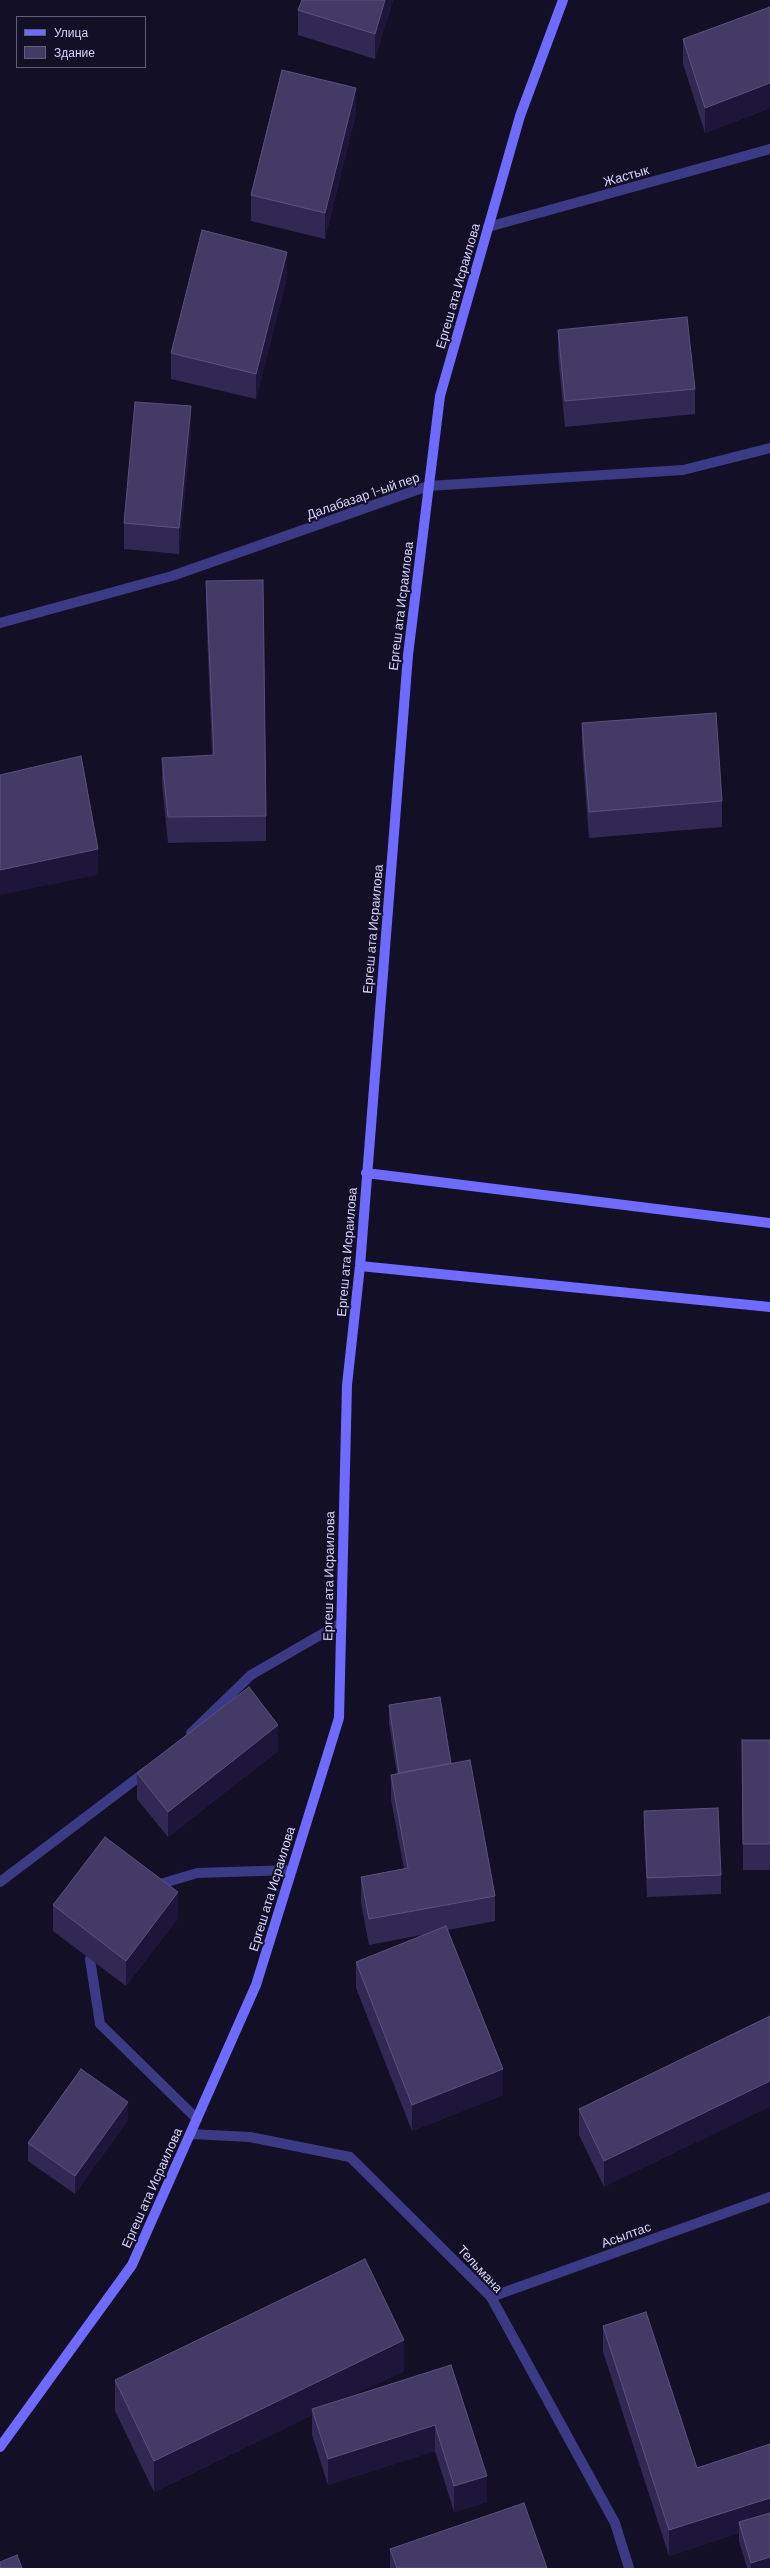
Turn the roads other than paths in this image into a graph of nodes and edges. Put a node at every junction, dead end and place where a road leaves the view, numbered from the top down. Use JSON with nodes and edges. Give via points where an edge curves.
{"nodes":[{"id":1,"x":563,"y":0,"type":"edge"},
{"id":2,"x":770,"y":149,"type":"edge"},
{"id":3,"x":488,"y":227,"type":"junction"},
{"id":4,"x":770,"y":448,"type":"edge"},
{"id":5,"x":428,"y":486,"type":"junction"},
{"id":6,"x":0,"y":623,"type":"edge"},
{"id":7,"x":366,"y":1173,"type":"junction"},
{"id":8,"x":770,"y":1224,"type":"edge"},
{"id":9,"x":360,"y":1266,"type":"junction"},
{"id":10,"x":770,"y":1307,"type":"edge"},
{"id":11,"x":341,"y":1623,"type":"junction"},
{"id":12,"x":184,"y":1740,"type":"edge"},
{"id":13,"x":155,"y":1765,"type":"edge"},
{"id":14,"x":292,"y":1870,"type":"junction"},
{"id":15,"x":0,"y":1882,"type":"edge"},
{"id":16,"x":142,"y":1890,"type":"edge"},
{"id":17,"x":90,"y":1959,"type":"edge"},
{"id":18,"x":197,"y":2119,"type":"junction"},
{"id":19,"x":191,"y":2134,"type":"junction"},
{"id":20,"x":770,"y":2198,"type":"edge"},
{"id":21,"x":491,"y":2297,"type":"junction"},
{"id":22,"x":0,"y":2447,"type":"edge"},
{"id":23,"x":629,"y":2568,"type":"edge"}],
"edges":[{"from":1,"to":3,"type":"main road","name":"Ергеш ата Исраилова","via":[[520,116]]},
{"from":2,"to":3,"type":"street","name":"Жастык"},
{"from":3,"to":5,"type":"main road","name":"Ергеш ата Исраилова","via":[[440,396]]},
{"from":4,"to":5,"type":"street","name":"Далабазар 1-ый пер","via":[[683,470]]},
{"from":5,"to":6,"type":"street","name":"Далабазар 1-ый пер","via":[[172,576]]},
{"from":5,"to":7,"type":"main road","name":"Ергеш ата Исраилова","via":[[408,655]]},
{"from":7,"to":8,"type":"main road"},
{"from":7,"to":9,"type":"main road","name":"Ергеш ата Исраилова"},
{"from":9,"to":10,"type":"main road"},
{"from":9,"to":11,"type":"main road","name":"Ергеш ата Исраилова","via":[[347,1385]]},
{"from":11,"to":12,"type":"street","via":[[251,1676]]},
{"from":11,"to":14,"type":"main road","name":"Ергеш ата Исраилова","via":[[339,1718]]},
{"from":13,"to":15,"type":"street"},
{"from":14,"to":16,"type":"street","via":[[197,1873]]},
{"from":14,"to":18,"type":"main road","name":"Ергеш ата Исраилова","via":[[256,1985]]},
{"from":17,"to":18,"type":"street","via":[[100,2024]]},
{"from":18,"to":19,"type":"main road","name":"Ергеш ата Исраилова"},
{"from":19,"to":21,"type":"street","name":"Тельмана","via":[[250,2137],[350,2157]]},
{"from":19,"to":22,"type":"main road","name":"Ергеш ата Исраилова","via":[[132,2265]]},
{"from":20,"to":21,"type":"street","name":"Асылтас"},
{"from":21,"to":23,"type":"street","name":"Тельмана","via":[[615,2523]]}]}
